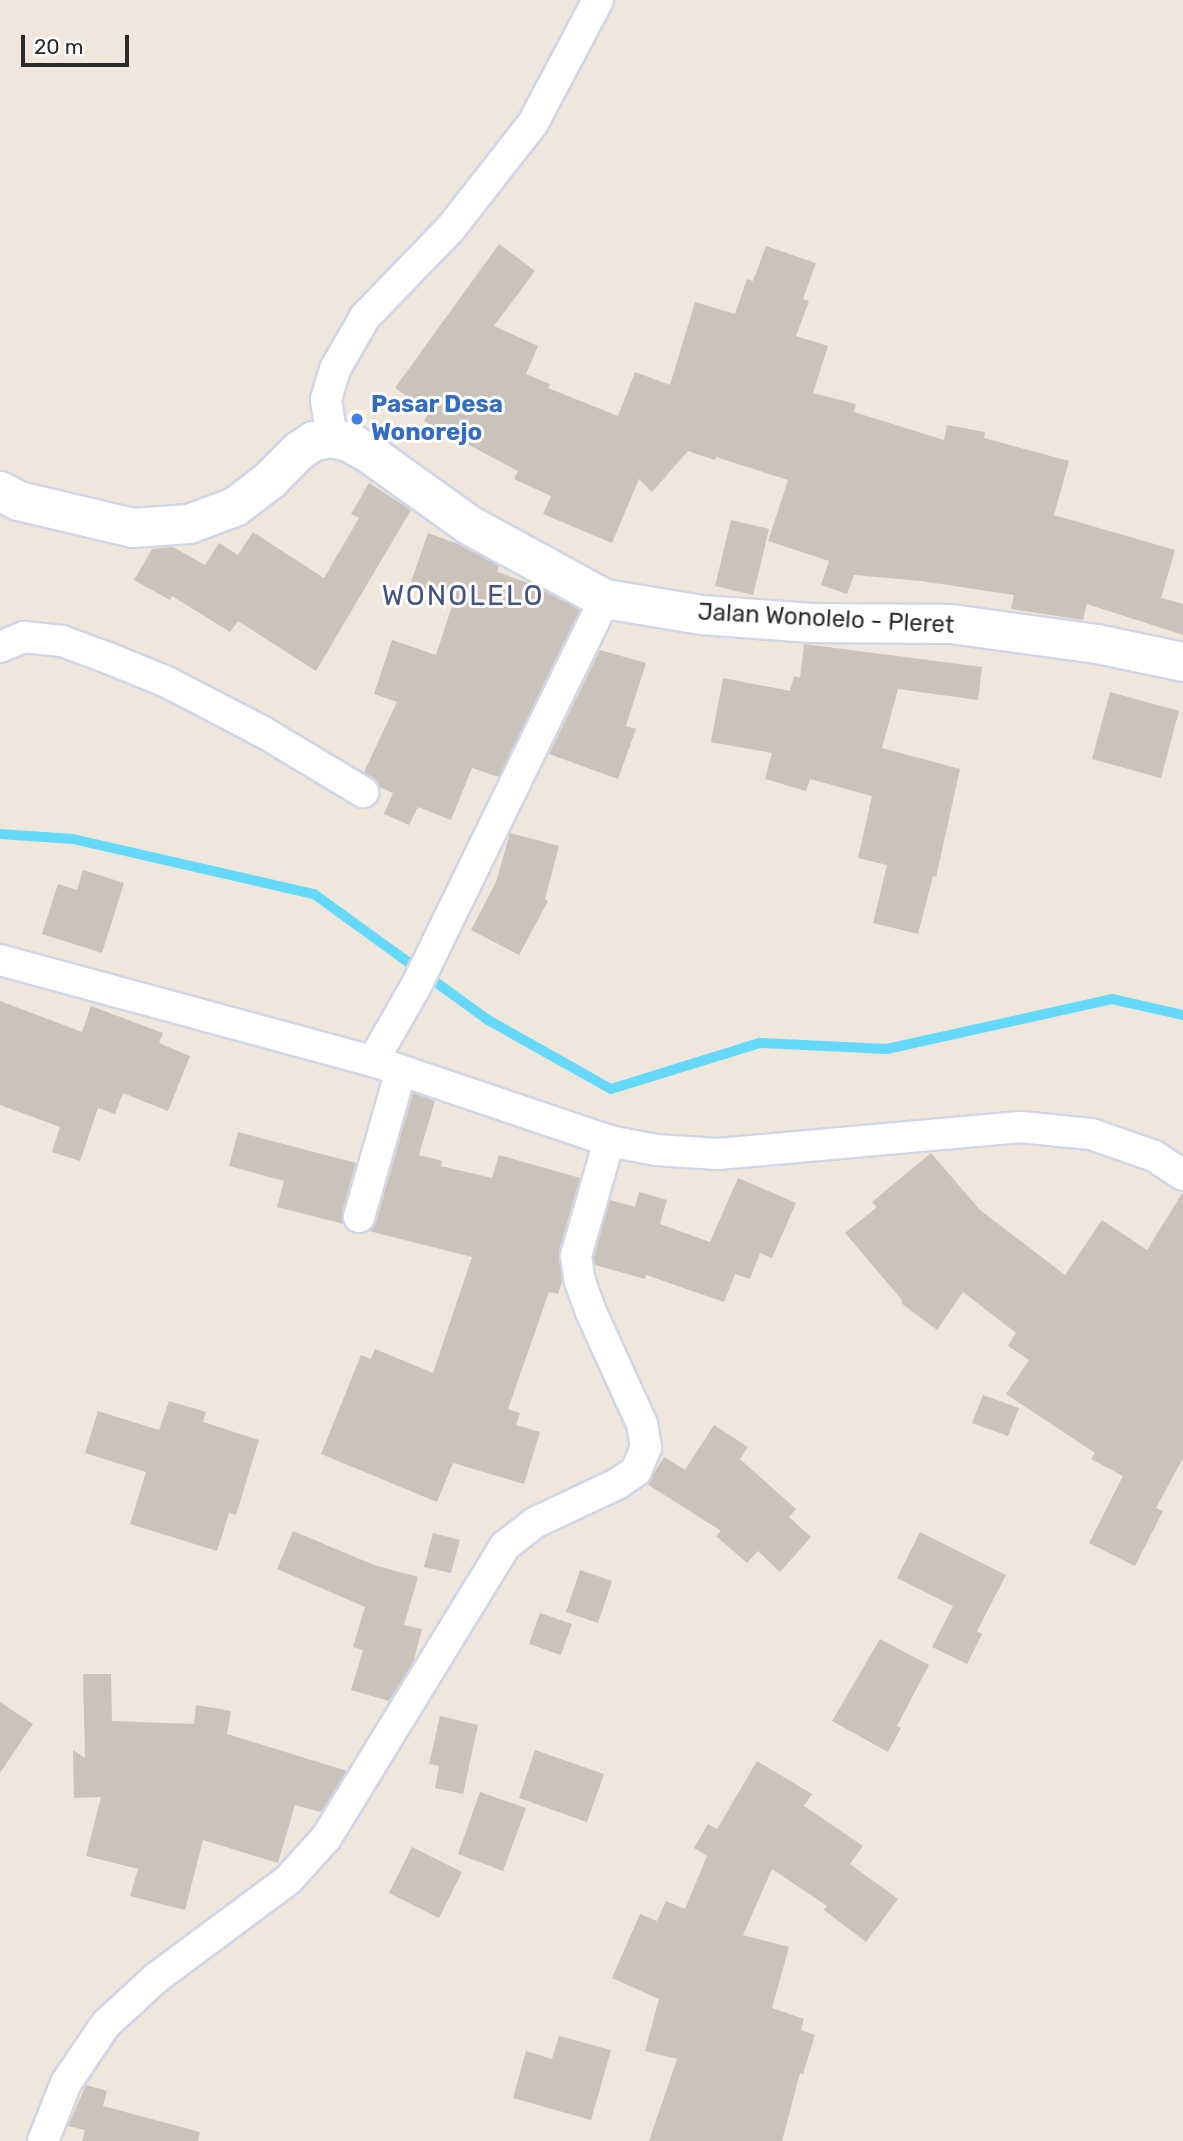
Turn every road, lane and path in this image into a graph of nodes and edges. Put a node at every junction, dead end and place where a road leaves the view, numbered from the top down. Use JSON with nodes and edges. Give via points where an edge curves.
{"nodes":[{"id":1,"x":598,"y":0,"type":"edge"},
{"id":2,"x":332,"y":438,"type":"junction"},
{"id":3,"x":0,"y":491,"type":"edge"},
{"id":4,"x":605,"y":599,"type":"junction"},
{"id":5,"x":0,"y":647,"type":"edge"},
{"id":6,"x":1183,"y":662,"type":"edge"},
{"id":7,"x":363,"y":792,"type":"dead end"},
{"id":8,"x":0,"y":960,"type":"edge"},
{"id":9,"x":387,"y":1066,"type":"junction"},
{"id":10,"x":610,"y":1141,"type":"junction"},
{"id":11,"x":1183,"y":1175,"type":"edge"},
{"id":12,"x":359,"y":1217,"type":"dead end"},
{"id":13,"x":43,"y":2141,"type":"edge"}],
"edges":[{"from":1,"to":2,"type":"street","via":[[533,123],[451,228],[365,317],[335,369],[326,398]]},
{"from":2,"to":3,"type":"main road","via":[[314,441],[299,451],[235,508],[189,524],[133,528],[32,504]]},
{"from":2,"to":4,"type":"main road","name":"Jalan Wonolelo - Pleret","via":[[370,454],[469,526]]},
{"from":4,"to":6,"type":"main road","name":"Jalan Wonolelo - Pleret","via":[[702,615],[812,623],[951,624],[1097,644]]},
{"from":4,"to":9,"type":"street","via":[[416,986]]},
{"from":5,"to":7,"type":"street","via":[[24,637],[62,640],[108,658],[167,682],[263,732]]},
{"from":8,"to":9,"type":"street"},
{"from":9,"to":10,"type":"street"},
{"from":9,"to":12,"type":"street"},
{"from":10,"to":11,"type":"street","via":[[718,1154],[1021,1127],[1090,1133],[1154,1156]]},
{"from":10,"to":13,"type":"street","via":[[576,1256],[591,1312],[642,1424],[646,1448],[636,1471],[534,1523],[505,1546],[326,1838],[288,1880],[156,1978],[106,2024],[66,2083]]}]}
